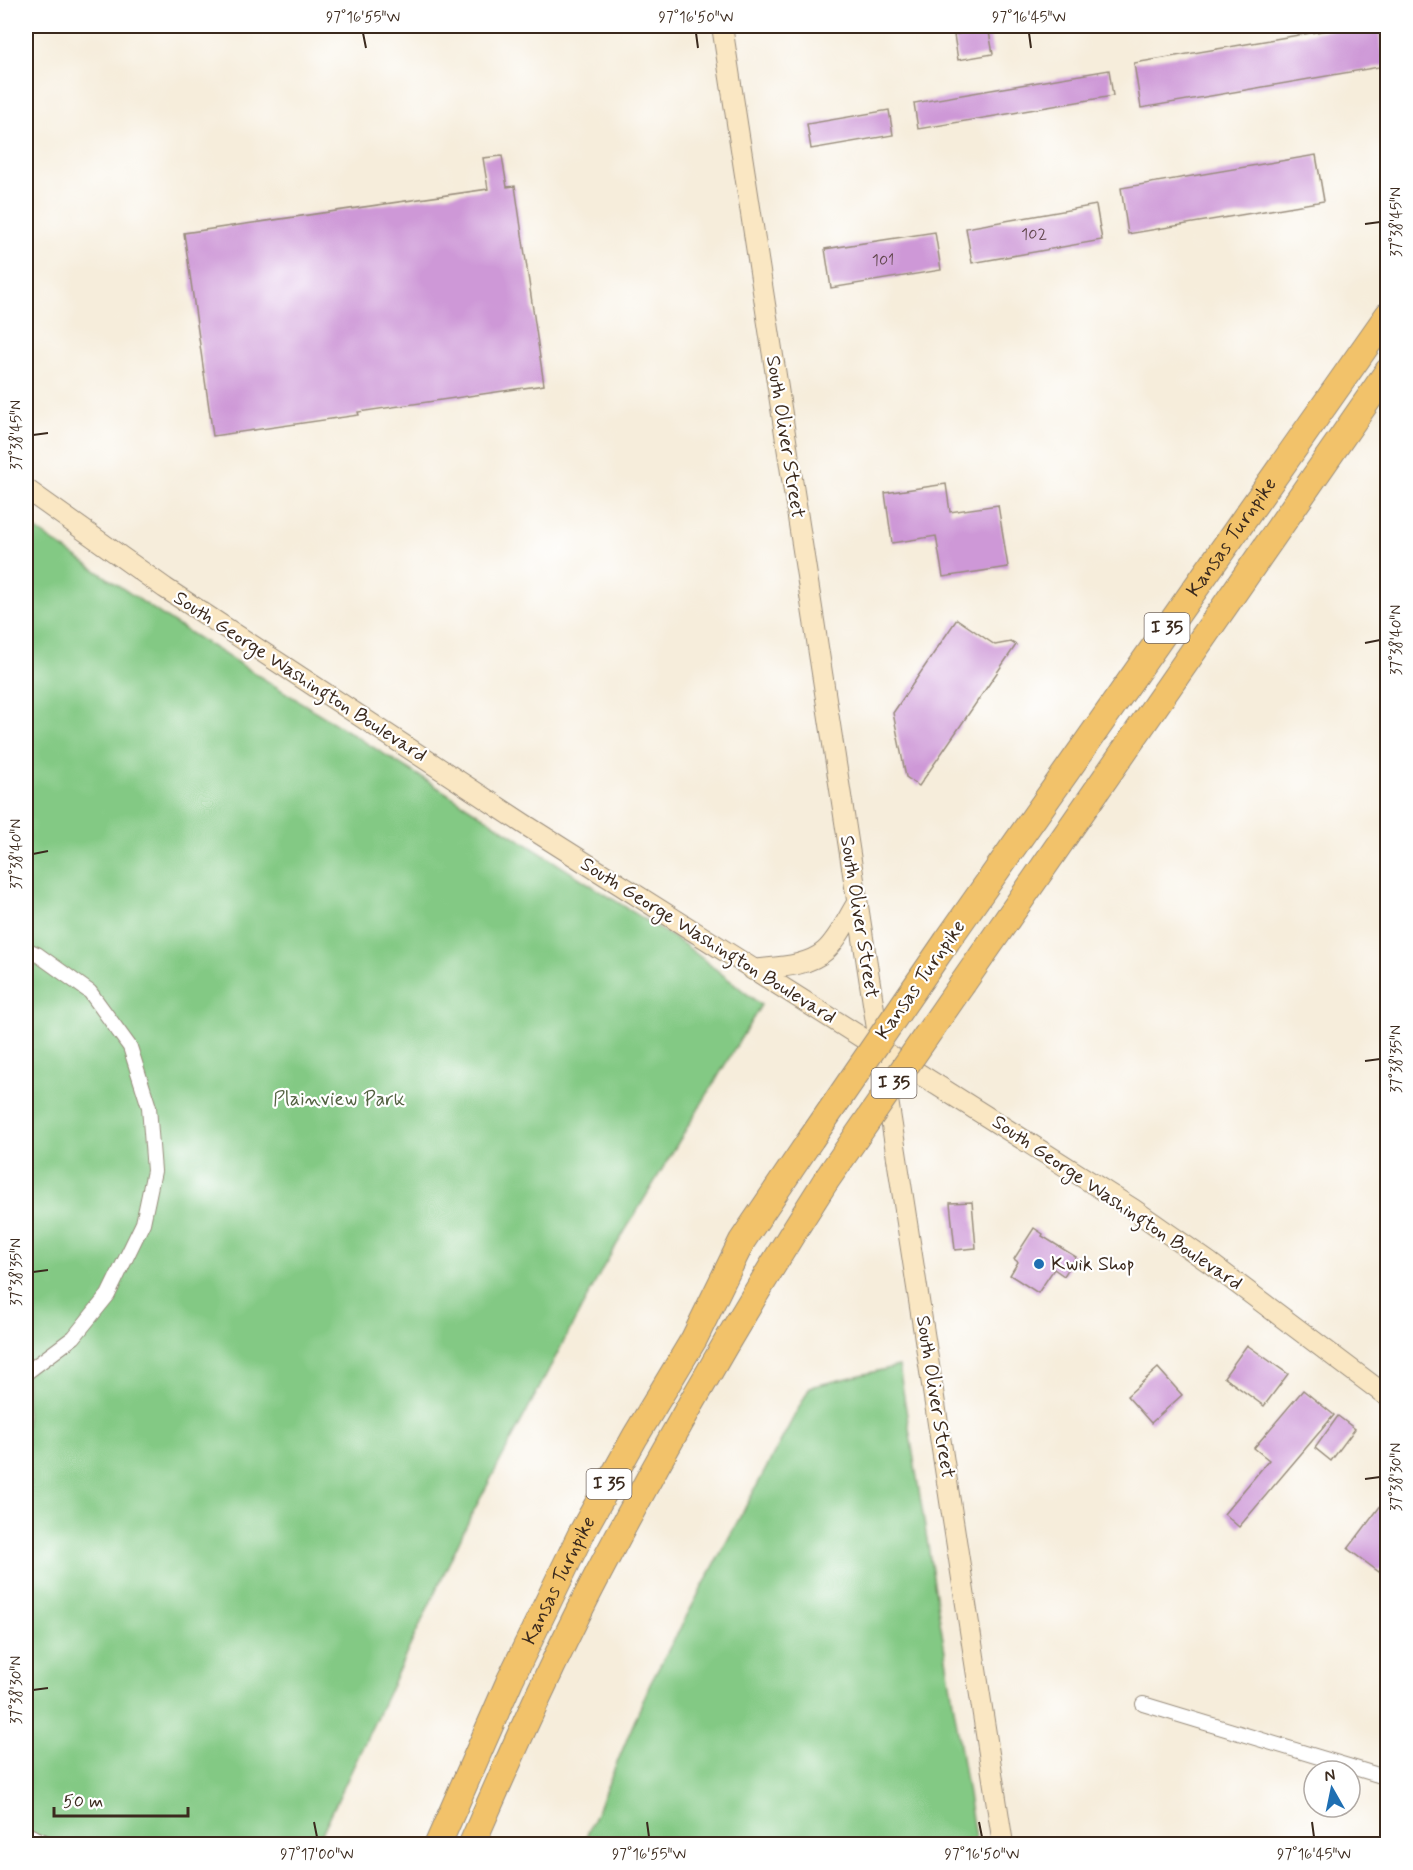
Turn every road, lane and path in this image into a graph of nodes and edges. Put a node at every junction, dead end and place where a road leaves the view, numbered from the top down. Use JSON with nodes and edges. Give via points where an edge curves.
{"nodes":[{"id":1,"x":723,"y":30,"type":"edge"},
{"id":2,"x":1388,"y":315,"type":"edge"},
{"id":3,"x":1388,"y":371,"type":"edge"},
{"id":4,"x":26,"y":489,"type":"edge"},
{"id":5,"x":856,"y":903,"type":"junction"},
{"id":6,"x":26,"y":949,"type":"edge"},
{"id":7,"x":753,"y":970,"type":"junction"},
{"id":8,"x":880,"y":1048,"type":"junction"},
{"id":9,"x":26,"y":1373,"type":"edge"},
{"id":10,"x":1388,"y":1397,"type":"edge"},
{"id":11,"x":1143,"y":1704,"type":"dead end"},
{"id":12,"x":1388,"y":1778,"type":"edge"},
{"id":13,"x":26,"y":1834,"type":"edge"},
{"id":14,"x":50,"y":1845,"type":"edge"},
{"id":15,"x":438,"y":1845,"type":"edge"},
{"id":16,"x":472,"y":1845,"type":"edge"},
{"id":17,"x":1003,"y":1845,"type":"edge"}],
"edges":[{"from":1,"to":5,"type":"main road","name":"South Oliver Street"},
{"from":2,"to":15,"type":"highway","name":"Kansas Turnpike","number":"I 35","bridge":true,"via":[[947,941],[742,1241],[694,1339],[581,1534],[510,1680]]},
{"from":3,"to":16,"type":"highway","name":"Kansas Turnpike","number":"I 35","bridge":true,"via":[[825,1182],[769,1269],[607,1557],[522,1730]]},
{"from":4,"to":7,"type":"main road","name":"South George Washington Boulevard","via":[[165,588]]},
{"from":5,"to":7,"type":"main road","via":[[824,952],[801,963]]},
{"from":5,"to":8,"type":"main road","name":"South Oliver Street"},
{"from":6,"to":9,"type":"street","via":[[90,992],[130,1047],[149,1107],[154,1172],[143,1223],[108,1295],[74,1336]]},
{"from":7,"to":8,"type":"main road","name":"South George Washington Boulevard"},
{"from":8,"to":10,"type":"main road","name":"South George Washington Boulevard","via":[[1132,1209]]},
{"from":8,"to":17,"type":"main road","name":"South Oliver Street"},
{"from":11,"to":12,"type":"street"},
{"from":13,"to":14,"type":"street"}]}
